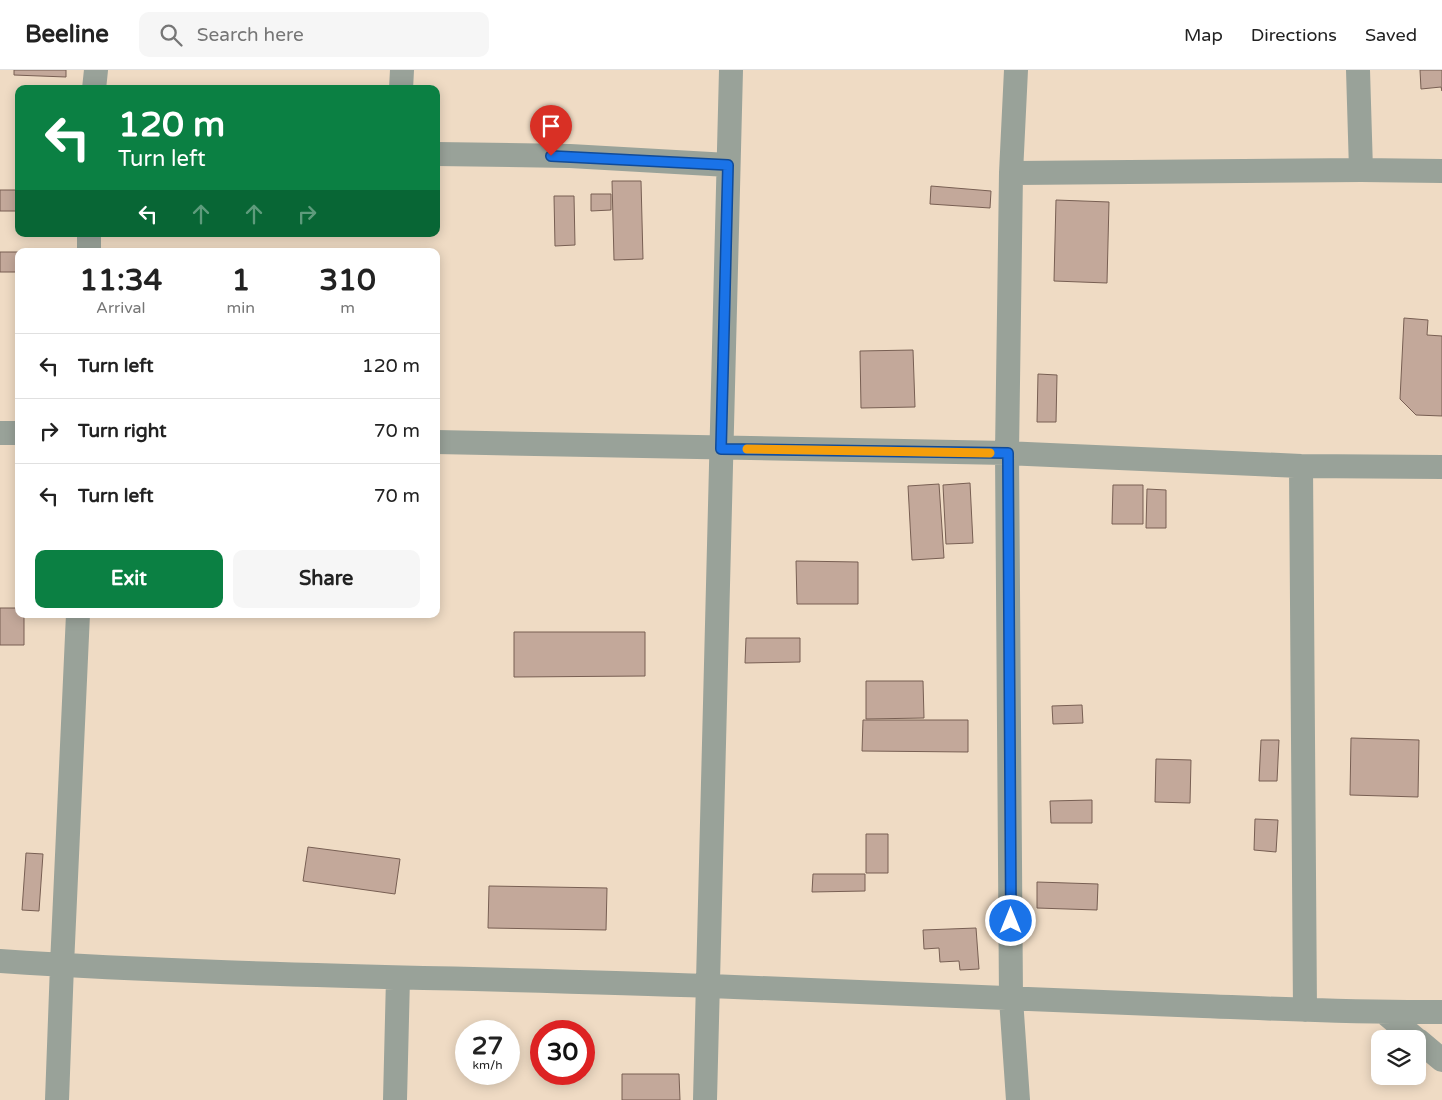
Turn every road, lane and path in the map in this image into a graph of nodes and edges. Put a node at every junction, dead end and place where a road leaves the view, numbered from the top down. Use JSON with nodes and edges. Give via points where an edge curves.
{"nodes":[{"id":1,"x":96,"y":70,"type":"edge"},
{"id":2,"x":402,"y":70,"type":"edge"},
{"id":3,"x":731,"y":70,"type":"edge"},
{"id":4,"x":1016,"y":70,"type":"edge"},
{"id":5,"x":1358,"y":70,"type":"edge"},
{"id":6,"x":94,"y":85,"type":"edge"},
{"id":7,"x":401,"y":85,"type":"edge"},
{"id":8,"x":440,"y":154,"type":"edge"},
{"id":9,"x":728,"y":165,"type":"junction"},
{"id":10,"x":1361,"y":170,"type":"junction"},
{"id":11,"x":1442,"y":172,"type":"edge"},
{"id":12,"x":1011,"y":173,"type":"junction"},
{"id":13,"x":0,"y":433,"type":"edge"},
{"id":14,"x":15,"y":433,"type":"edge"},
{"id":15,"x":440,"y":442,"type":"edge"},
{"id":16,"x":721,"y":449,"type":"junction"},
{"id":17,"x":1008,"y":453,"type":"junction"},
{"id":18,"x":1301,"y":466,"type":"junction"},
{"id":19,"x":1442,"y":468,"type":"edge"},
{"id":20,"x":78,"y":618,"type":"edge"},
{"id":21,"x":0,"y":961,"type":"edge"},
{"id":22,"x":62,"y":965,"type":"junction"},
{"id":23,"x":398,"y":978,"type":"junction"},
{"id":24,"x":708,"y":986,"type":"junction"},
{"id":25,"x":1011,"y":999,"type":"junction"},
{"id":26,"x":1305,"y":1010,"type":"junction"},
{"id":27,"x":1442,"y":1012,"type":"edge"},
{"id":28,"x":1385,"y":1013,"type":"junction"},
{"id":29,"x":1406,"y":1030,"type":"edge"},
{"id":30,"x":1426,"y":1047,"type":"edge"},
{"id":31,"x":1442,"y":1060,"type":"edge"},
{"id":32,"x":57,"y":1100,"type":"edge"},
{"id":33,"x":395,"y":1100,"type":"edge"},
{"id":34,"x":705,"y":1100,"type":"edge"},
{"id":35,"x":1018,"y":1100,"type":"edge"}],
"edges":[{"from":1,"to":6,"type":"street"},
{"from":2,"to":7,"type":"street"},
{"from":3,"to":9,"type":"street"},
{"from":4,"to":12,"type":"street"},
{"from":5,"to":10,"type":"street"},
{"from":8,"to":9,"type":"street","via":[[570,156]]},
{"from":9,"to":16,"type":"street"},
{"from":10,"to":11,"type":"street"},
{"from":10,"to":12,"type":"street"},
{"from":12,"to":17,"type":"street"},
{"from":13,"to":14,"type":"street"},
{"from":15,"to":16,"type":"street"},
{"from":16,"to":17,"type":"street"},
{"from":16,"to":24,"type":"street"},
{"from":17,"to":18,"type":"street"},
{"from":17,"to":25,"type":"street"},
{"from":18,"to":19,"type":"street"},
{"from":18,"to":26,"type":"street"},
{"from":20,"to":22,"type":"street"},
{"from":21,"to":22,"type":"street"},
{"from":22,"to":23,"type":"street"},
{"from":22,"to":32,"type":"street"},
{"from":23,"to":24,"type":"street"},
{"from":23,"to":33,"type":"street"},
{"from":24,"to":25,"type":"street"},
{"from":24,"to":34,"type":"street"},
{"from":25,"to":26,"type":"street"},
{"from":25,"to":35,"type":"street"},
{"from":26,"to":28,"type":"street"},
{"from":27,"to":28,"type":"street"},
{"from":28,"to":29,"type":"street"},
{"from":30,"to":31,"type":"street"}]}
